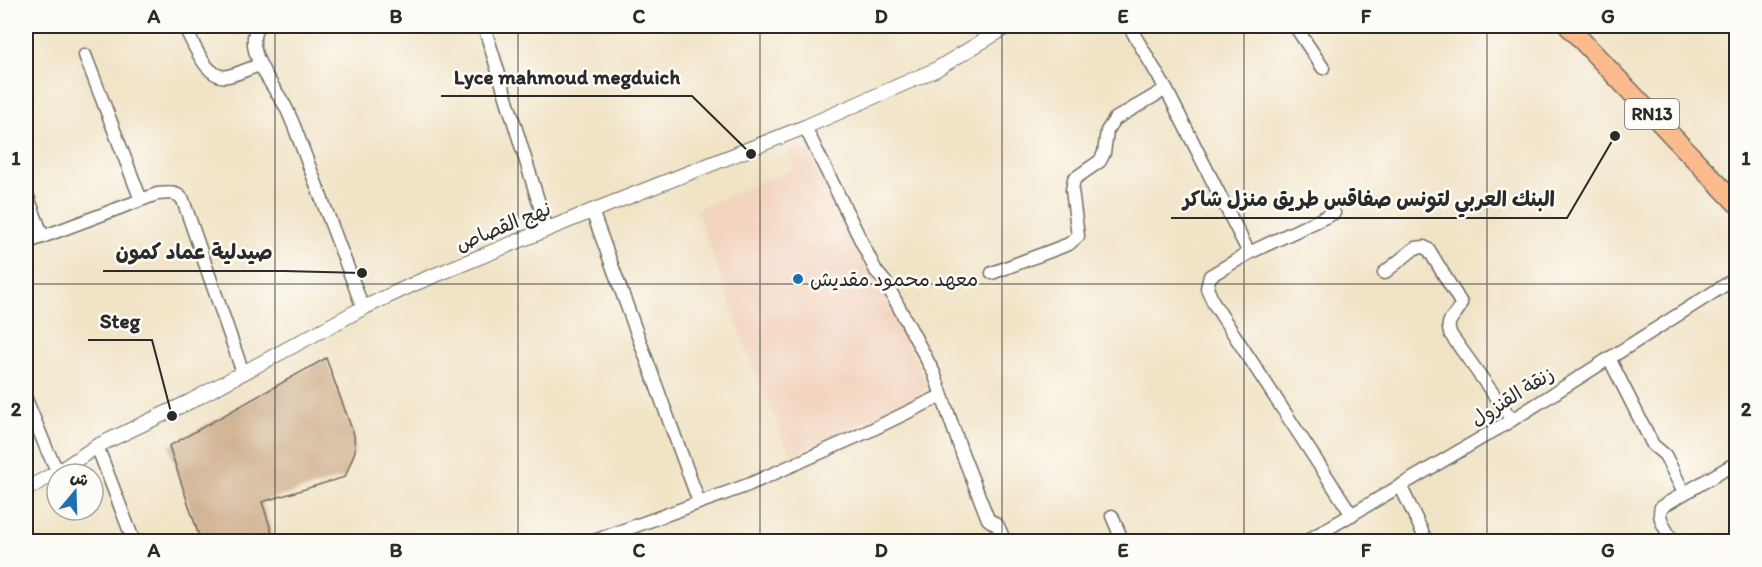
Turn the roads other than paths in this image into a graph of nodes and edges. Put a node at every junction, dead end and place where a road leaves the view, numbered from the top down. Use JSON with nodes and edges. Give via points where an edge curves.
{"nodes":[{"id":1,"x":184,"y":26,"type":"edge"},
{"id":2,"x":258,"y":26,"type":"edge"},
{"id":3,"x":484,"y":26,"type":"edge"},
{"id":4,"x":1008,"y":26,"type":"edge"},
{"id":5,"x":1129,"y":26,"type":"edge"},
{"id":6,"x":1295,"y":26,"type":"edge"},
{"id":7,"x":1568,"y":26,"type":"edge"},
{"id":8,"x":85,"y":55,"type":"dead end"},
{"id":9,"x":260,"y":65,"type":"junction"},
{"id":10,"x":1323,"y":68,"type":"dead end"},
{"id":11,"x":1166,"y":89,"type":"junction"},
{"id":12,"x":805,"y":127,"type":"junction"},
{"id":13,"x":26,"y":192,"type":"edge"},
{"id":14,"x":141,"y":200,"type":"junction"},
{"id":15,"x":1737,"y":203,"type":"edge"},
{"id":16,"x":592,"y":211,"type":"junction"},
{"id":17,"x":1335,"y":213,"type":"dead end"},
{"id":18,"x":547,"y":229,"type":"junction"},
{"id":19,"x":43,"y":237,"type":"junction"},
{"id":20,"x":26,"y":243,"type":"edge"},
{"id":21,"x":1249,"y":253,"type":"junction"},
{"id":22,"x":992,"y":273,"type":"dead end"},
{"id":23,"x":1384,"y":273,"type":"dead end"},
{"id":24,"x":1737,"y":278,"type":"edge"},
{"id":25,"x":363,"y":308,"type":"junction"},
{"id":26,"x":1610,"y":358,"type":"junction"},
{"id":27,"x":243,"y":373,"type":"junction"},
{"id":28,"x":941,"y":396,"type":"junction"},
{"id":29,"x":26,"y":399,"type":"edge"},
{"id":30,"x":1512,"y":420,"type":"junction"},
{"id":31,"x":97,"y":446,"type":"junction"},
{"id":32,"x":53,"y":462,"type":"edge"},
{"id":33,"x":73,"y":462,"type":"edge"},
{"id":34,"x":1737,"y":463,"type":"edge"},
{"id":35,"x":45,"y":479,"type":"edge"},
{"id":36,"x":1401,"y":487,"type":"junction"},
{"id":37,"x":26,"y":489,"type":"edge"},
{"id":38,"x":1684,"y":493,"type":"junction"},
{"id":39,"x":699,"y":502,"type":"junction"},
{"id":40,"x":1352,"y":515,"type":"junction"},
{"id":41,"x":1112,"y":516,"type":"dead end"},
{"id":42,"x":134,"y":542,"type":"edge"},
{"id":43,"x":591,"y":542,"type":"edge"},
{"id":44,"x":1005,"y":542,"type":"edge"},
{"id":45,"x":1123,"y":542,"type":"edge"},
{"id":46,"x":1305,"y":542,"type":"edge"},
{"id":47,"x":1427,"y":542,"type":"edge"},
{"id":48,"x":1673,"y":542,"type":"edge"}],
"edges":[{"from":1,"to":9,"type":"street","via":[[215,75],[227,77]]},
{"from":2,"to":9,"type":"street","via":[[254,40]]},
{"from":3,"to":18,"type":"street"},
{"from":4,"to":12,"type":"street","name":"نهج القصاص","via":[[935,70]]},
{"from":5,"to":11,"type":"street"},
{"from":6,"to":10,"type":"street"},
{"from":7,"to":15,"type":"main road","number":"RN13"},
{"from":8,"to":14,"type":"street"},
{"from":9,"to":25,"type":"street","via":[[294,126]]},
{"from":11,"to":21,"type":"street"},
{"from":11,"to":22,"type":"street","via":[[1115,119],[1107,130],[1100,161],[1074,178],[1078,236],[1069,244]]},
{"from":12,"to":16,"type":"street","name":"نهج القصاص"},
{"from":12,"to":28,"type":"street","via":[[876,272],[886,283],[934,373]]},
{"from":13,"to":19,"type":"street"},
{"from":14,"to":19,"type":"street"},
{"from":14,"to":27,"type":"street","via":[[166,193],[179,195],[183,200]]},
{"from":16,"to":18,"type":"street","name":"نهج القصاص"},
{"from":16,"to":39,"type":"street"},
{"from":17,"to":21,"type":"street"},
{"from":18,"to":25,"type":"street","name":"نهج القصاص"},
{"from":19,"to":20,"type":"street"},
{"from":21,"to":40,"type":"street","via":[[1210,276],[1208,293]]},
{"from":23,"to":30,"type":"street","via":[[1414,248],[1429,250],[1461,303],[1449,320],[1451,335]]},
{"from":24,"to":26,"type":"street","name":"زنقة القنزول"},
{"from":25,"to":27,"type":"street","name":"نهج القصاص"},
{"from":26,"to":30,"type":"street","name":"زنقة القنزول"},
{"from":26,"to":38,"type":"street","via":[[1653,445],[1665,455]]},
{"from":27,"to":31,"type":"street","name":"نهج القصاص"},
{"from":28,"to":39,"type":"street","via":[[748,485]]},
{"from":28,"to":44,"type":"street","via":[[988,519],[998,526]]},
{"from":29,"to":32,"type":"street"},
{"from":30,"to":36,"type":"street","name":"زنقة القنزول"},
{"from":31,"to":33,"type":"street","name":"نهج القصاص"},
{"from":31,"to":42,"type":"street"},
{"from":34,"to":38,"type":"street"},
{"from":35,"to":37,"type":"street","name":"نهج القصاص"},
{"from":36,"to":40,"type":"street","name":"زنقة القنزول"},
{"from":36,"to":47,"type":"street"},
{"from":38,"to":48,"type":"street","via":[[1659,510]]},
{"from":39,"to":43,"type":"street"},
{"from":40,"to":46,"type":"street","name":"زنقة القنزول"},
{"from":41,"to":45,"type":"street"}]}
